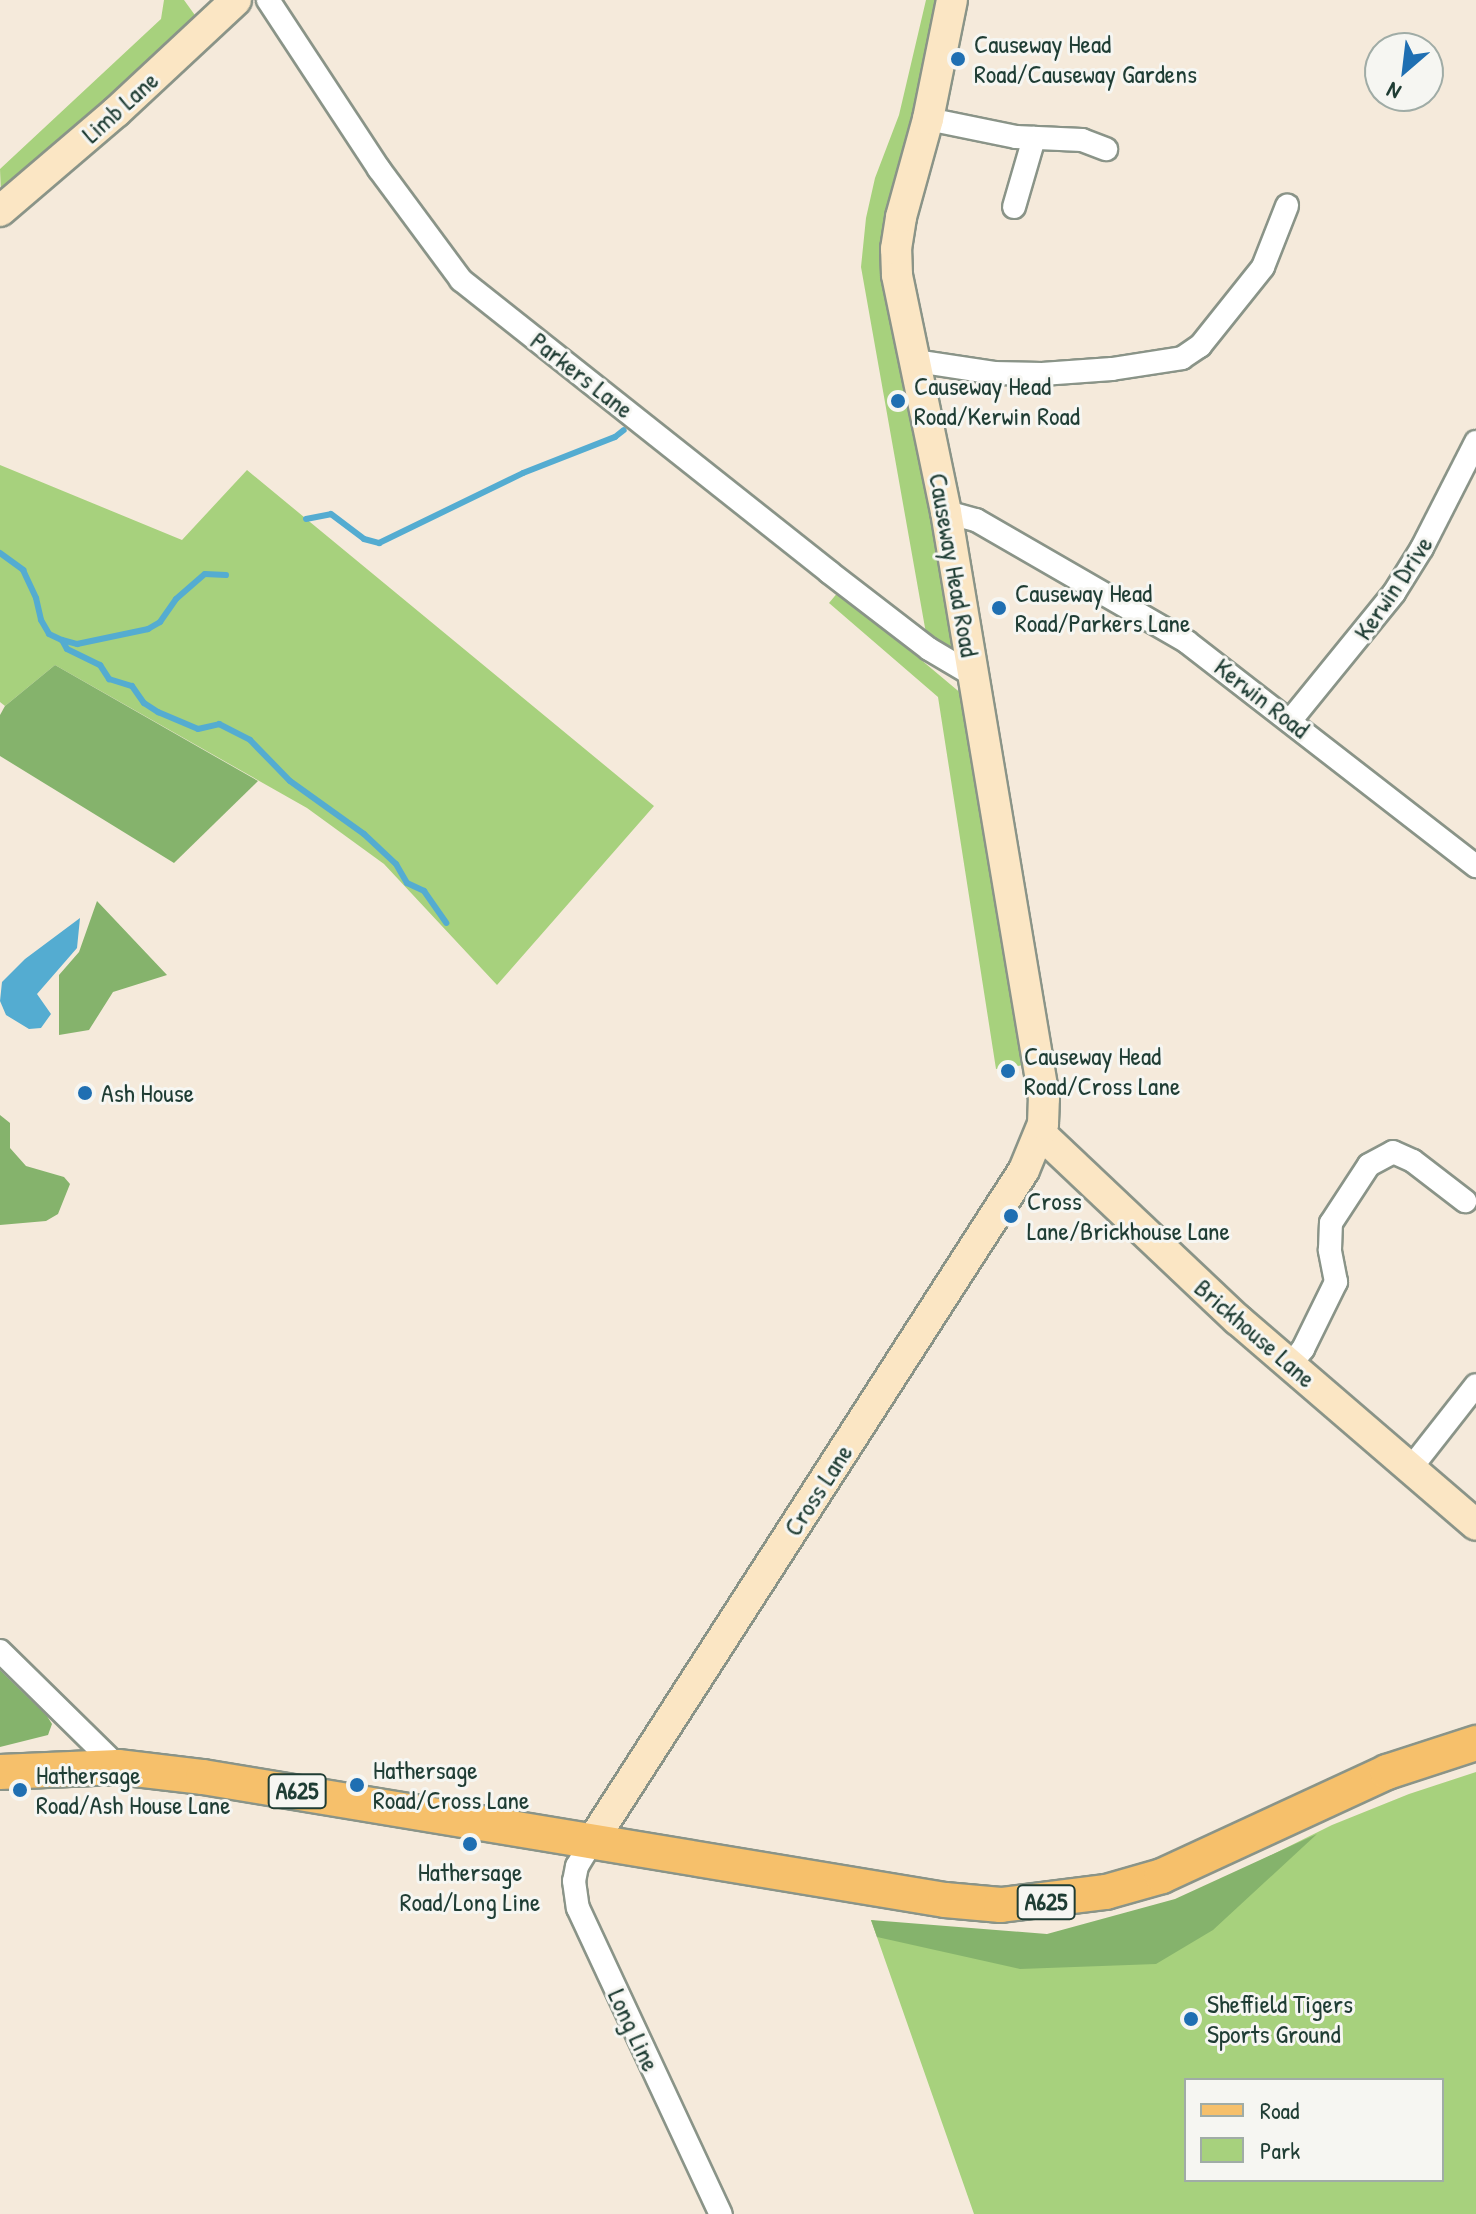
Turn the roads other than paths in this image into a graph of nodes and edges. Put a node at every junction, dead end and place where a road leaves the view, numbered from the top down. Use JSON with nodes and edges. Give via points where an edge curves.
{"nodes":[{"id":1,"x":268,"y":0,"type":"edge"},
{"id":2,"x":952,"y":0,"type":"edge"},
{"id":3,"x":230,"y":2,"type":"edge"},
{"id":4,"x":928,"y":119,"type":"junction"},
{"id":5,"x":1034,"y":138,"type":"junction"},
{"id":6,"x":1106,"y":149,"type":"dead end"},
{"id":7,"x":1287,"y":206,"type":"dead end"},
{"id":8,"x":1014,"y":207,"type":"dead end"},
{"id":9,"x":0,"y":211,"type":"edge"},
{"id":10,"x":916,"y":361,"type":"junction"},
{"id":11,"x":1476,"y":442,"type":"edge"},
{"id":12,"x":1468,"y":481,"type":"edge"},
{"id":13,"x":946,"y":512,"type":"junction"},
{"id":14,"x":973,"y":675,"type":"junction"},
{"id":15,"x":1290,"y":721,"type":"junction"},
{"id":16,"x":1476,"y":866,"type":"edge"},
{"id":17,"x":1041,"y":1134,"type":"junction"},
{"id":18,"x":1465,"y":1201,"type":"dead end"},
{"id":19,"x":1290,"y":1365,"type":"junction"},
{"id":20,"x":1476,"y":1385,"type":"edge"},
{"id":21,"x":1411,"y":1468,"type":"junction"},
{"id":22,"x":1476,"y":1525,"type":"edge"},
{"id":23,"x":0,"y":1651,"type":"edge"},
{"id":24,"x":1476,"y":1743,"type":"edge"},
{"id":25,"x":118,"y":1767,"type":"junction"},
{"id":26,"x":0,"y":1772,"type":"edge"},
{"id":27,"x":591,"y":1843,"type":"junction"},
{"id":28,"x":721,"y":2214,"type":"edge"}],
"edges":[{"from":1,"to":14,"type":"street","name":"Parkers Lane","via":[[379,169],[461,280],[829,572],[929,649]]},
{"from":2,"to":4,"type":"street","name":"Causeway Head Road"},
{"from":3,"to":9,"type":"street","name":"Limb Lane","via":[[116,112]]},
{"from":4,"to":5,"type":"street"},
{"from":4,"to":10,"type":"street","name":"Causeway Head Road","via":[[896,249],[899,291]]},
{"from":5,"to":6,"type":"street","via":[[1082,140]]},
{"from":5,"to":8,"type":"street"},
{"from":7,"to":10,"type":"street","via":[[1263,267],[1200,346],[1182,358],[1042,374]]},
{"from":10,"to":13,"type":"street","name":"Causeway Head Road"},
{"from":11,"to":12,"type":"street","name":"Kerwin Drive"},
{"from":12,"to":15,"type":"street","name":"Kerwin Drive","via":[[1394,593]]},
{"from":13,"to":14,"type":"street","name":"Causeway Head Road"},
{"from":13,"to":15,"type":"street","name":"Kerwin Road","via":[[976,520],[1187,642]]},
{"from":14,"to":17,"type":"street","name":"Causeway Head Road","via":[[1044,1098]]},
{"from":15,"to":16,"type":"street","name":"Kerwin Road"},
{"from":17,"to":19,"type":"street","name":"Brickhouse Lane"},
{"from":17,"to":27,"type":"street","name":"Cross Lane","via":[[1024,1170]]},
{"from":18,"to":19,"type":"street","via":[[1393,1152],[1369,1165],[1331,1223],[1336,1282]]},
{"from":19,"to":21,"type":"street","name":"Brickhouse Lane"},
{"from":20,"to":21,"type":"street"},
{"from":21,"to":22,"type":"street","name":"Brickhouse Lane"},
{"from":23,"to":25,"type":"street"},
{"from":24,"to":27,"type":"main road","number":"A625","via":[[1387,1772],[1162,1876],[1046,1902],[945,1900]]},
{"from":25,"to":26,"type":"main road","number":"A625"},
{"from":25,"to":27,"type":"main road","number":"A625","via":[[287,1790]]},
{"from":27,"to":28,"type":"street","name":"Long Line","via":[[574,1881],[578,1908]]}]}
